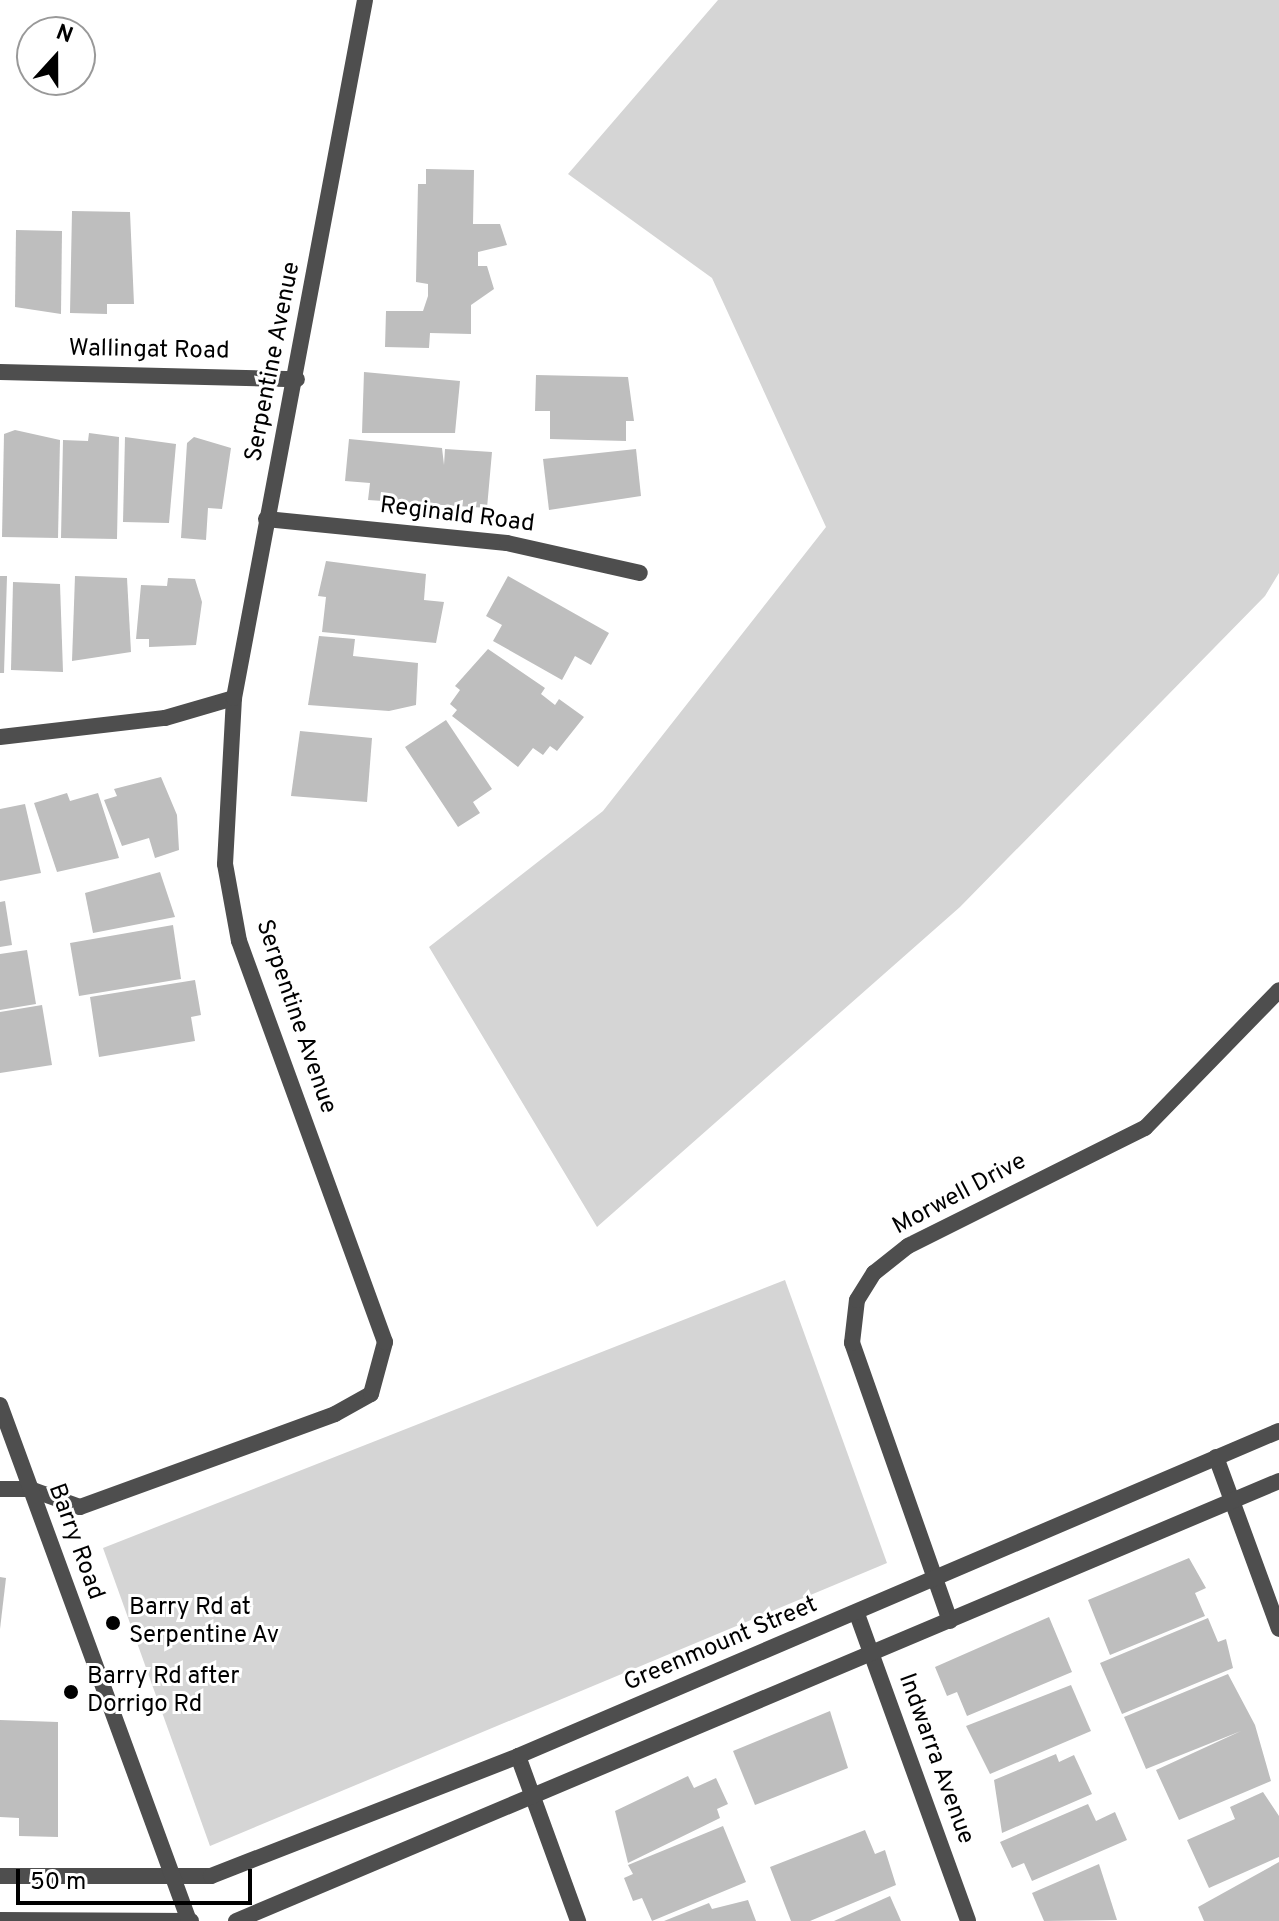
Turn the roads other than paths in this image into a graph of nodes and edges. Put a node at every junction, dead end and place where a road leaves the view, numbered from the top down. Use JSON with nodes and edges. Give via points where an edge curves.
{"nodes":[{"id":1,"x":365,"y":0,"type":"edge"},
{"id":2,"x":0,"y":372,"type":"edge"},
{"id":3,"x":297,"y":379,"type":"junction"},
{"id":4,"x":266,"y":519,"type":"junction"},
{"id":5,"x":640,"y":573,"type":"dead end"},
{"id":6,"x":234,"y":698,"type":"junction"},
{"id":7,"x":0,"y":737,"type":"edge"},
{"id":8,"x":1279,"y":990,"type":"edge"},
{"id":9,"x":0,"y":1405,"type":"edge"},
{"id":10,"x":1279,"y":1431,"type":"edge"},
{"id":11,"x":1216,"y":1457,"type":"junction"},
{"id":12,"x":1279,"y":1481,"type":"edge"},
{"id":13,"x":0,"y":1489,"type":"edge"},
{"id":14,"x":30,"y":1489,"type":"junction"},
{"id":15,"x":1231,"y":1501,"type":"junction"},
{"id":16,"x":935,"y":1580,"type":"junction"},
{"id":17,"x":857,"y":1614,"type":"junction"},
{"id":18,"x":950,"y":1621,"type":"junction"},
{"id":19,"x":1279,"y":1629,"type":"edge"},
{"id":20,"x":872,"y":1658,"type":"junction"},
{"id":21,"x":518,"y":1756,"type":"junction"},
{"id":22,"x":533,"y":1801,"type":"junction"},
{"id":23,"x":0,"y":1876,"type":"edge"},
{"id":24,"x":174,"y":1878,"type":"junction"},
{"id":25,"x":0,"y":1920,"type":"edge"},
{"id":26,"x":189,"y":1921,"type":"edge"},
{"id":27,"x":236,"y":1921,"type":"edge"},
{"id":28,"x":578,"y":1921,"type":"edge"},
{"id":29,"x":968,"y":1921,"type":"edge"}],
"edges":[{"from":1,"to":3,"type":"street","name":"Serpentine Avenue"},
{"from":2,"to":3,"type":"street","name":"Wallingat Road"},
{"from":3,"to":4,"type":"street","name":"Serpentine Avenue"},
{"from":4,"to":5,"type":"street","name":"Reginald Road","via":[[507,543]]},
{"from":4,"to":6,"type":"street","name":"Serpentine Avenue"},
{"from":6,"to":7,"type":"street","via":[[165,718]]},
{"from":6,"to":14,"type":"street","name":"Serpentine Avenue","via":[[225,864],[239,941],[385,1342],[371,1394],[335,1414],[80,1507]]},
{"from":8,"to":16,"type":"street","name":"Morwell Drive","via":[[1145,1128],[908,1246],[874,1273],[857,1300],[852,1343]]},
{"from":9,"to":14,"type":"street","name":"Barry Road"},
{"from":10,"to":11,"type":"street","name":"Greenmount Street"},
{"from":11,"to":15,"type":"street"},
{"from":11,"to":16,"type":"street","name":"Greenmount Street"},
{"from":12,"to":15,"type":"street"},
{"from":13,"to":14,"type":"street","name":"Serpentine Avenue"},
{"from":14,"to":24,"type":"street","name":"Barry Road"},
{"from":15,"to":18,"type":"street"},
{"from":15,"to":19,"type":"street"},
{"from":16,"to":17,"type":"street","name":"Greenmount Street"},
{"from":16,"to":18,"type":"street","name":"Morwell Drive"},
{"from":17,"to":20,"type":"street","name":"Indwarra Avenue"},
{"from":17,"to":21,"type":"street","name":"Greenmount Street"},
{"from":18,"to":20,"type":"street"},
{"from":20,"to":22,"type":"street"},
{"from":20,"to":29,"type":"street","name":"Indwarra Avenue"},
{"from":21,"to":22,"type":"street"},
{"from":21,"to":24,"type":"street","name":"Greenmount Street","via":[[211,1876]]},
{"from":22,"to":27,"type":"street"},
{"from":22,"to":28,"type":"street"},
{"from":23,"to":24,"type":"street","name":"Greenmount Street"},
{"from":24,"to":26,"type":"street","name":"Barry Road"},
{"from":25,"to":26,"type":"street"}]}
